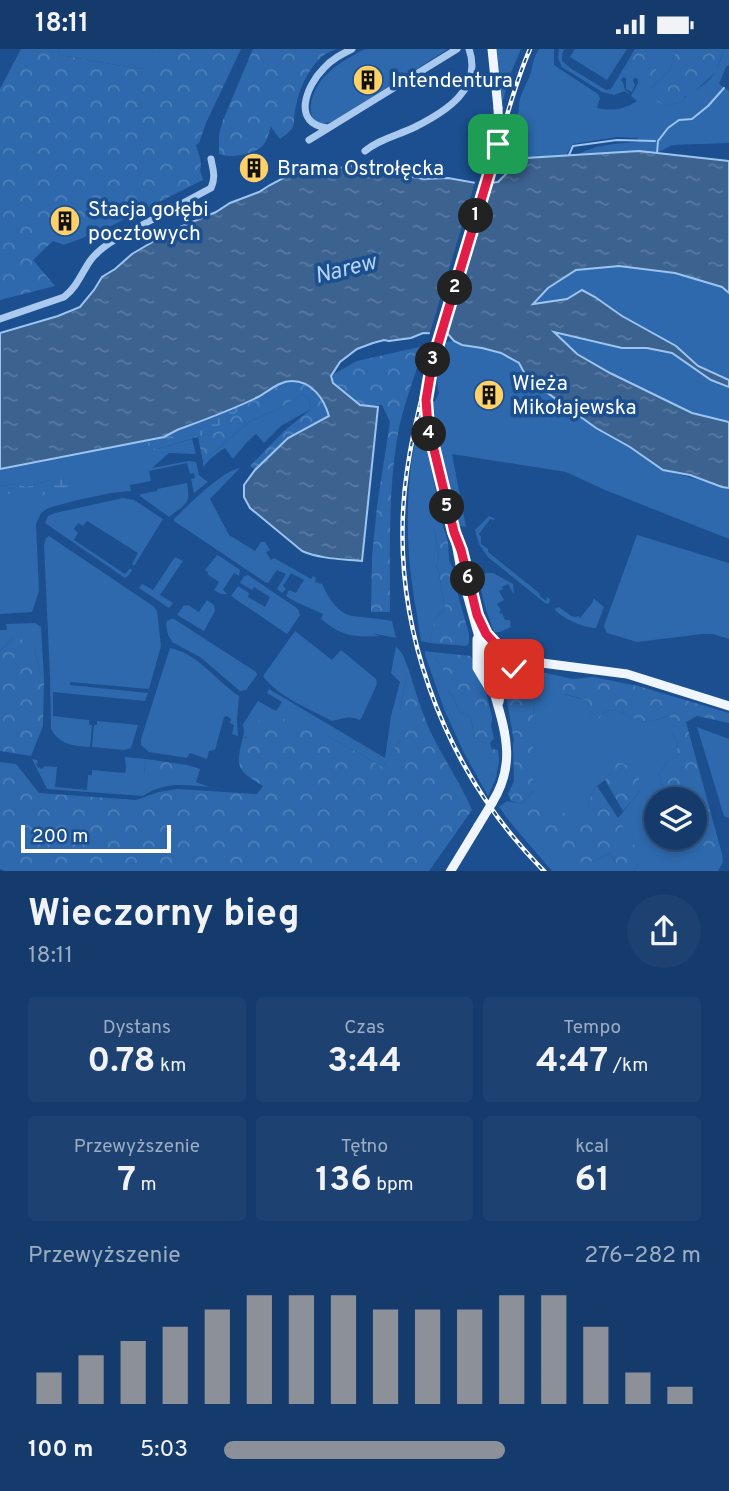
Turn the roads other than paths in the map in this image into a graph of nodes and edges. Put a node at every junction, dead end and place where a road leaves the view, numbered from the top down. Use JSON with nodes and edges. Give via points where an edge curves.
{"nodes":[{"id":1,"x":352,"y":49,"type":"edge"},
{"id":2,"x":457,"y":49,"type":"edge"},
{"id":3,"x":469,"y":49,"type":"edge"},
{"id":4,"x":492,"y":49,"type":"edge"},
{"id":5,"x":329,"y":128,"type":"junction"},
{"id":6,"x":309,"y":140,"type":"dead end"},
{"id":7,"x":365,"y":151,"type":"dead end"},
{"id":8,"x":211,"y":159,"type":"dead end"},
{"id":9,"x":0,"y":319,"type":"edge"},
{"id":10,"x":454,"y":532,"type":"junction"},
{"id":11,"x":477,"y":615,"type":"junction"},
{"id":12,"x":476,"y":627,"type":"junction"},
{"id":13,"x":489,"y":654,"type":"junction"},
{"id":14,"x":533,"y":661,"type":"junction"},
{"id":15,"x":498,"y":667,"type":"junction"},
{"id":16,"x":499,"y":706,"type":"junction"},
{"id":17,"x":729,"y":706,"type":"edge"},
{"id":18,"x":450,"y":871,"type":"edge"}],
"edges":[{"from":1,"to":5,"type":"street","via":[[322,70],[305,105],[312,124]]},
{"from":2,"to":5,"type":"street"},
{"from":3,"to":7,"type":"street","via":[[470,75],[456,101]]},
{"from":4,"to":10,"type":"main road","bridge":true,"via":[[499,132],[496,152],[432,364],[426,404]]},
{"from":5,"to":6,"type":"street"},
{"from":8,"to":9,"type":"street","via":[[211,188],[101,249],[64,297]]},
{"from":10,"to":11,"type":"main road"},
{"from":10,"to":12,"type":"main road"},
{"from":11,"to":13,"type":"main road"},
{"from":11,"to":14,"type":"main road","via":[[497,646]]},
{"from":12,"to":13,"type":"main road"},
{"from":12,"to":16,"type":"main road","via":[[477,668]]},
{"from":13,"to":15,"type":"main road","via":[[499,653]]},
{"from":13,"to":15,"type":"main road","via":[[482,665],[485,670]]},
{"from":14,"to":15,"type":"main road"},
{"from":14,"to":16,"type":"main road","via":[[507,674],[500,687]]},
{"from":14,"to":17,"type":"main road","via":[[627,674]]},
{"from":15,"to":16,"type":"main road"},
{"from":16,"to":18,"type":"main road","bridge":true,"via":[[507,765],[492,803]]}]}
